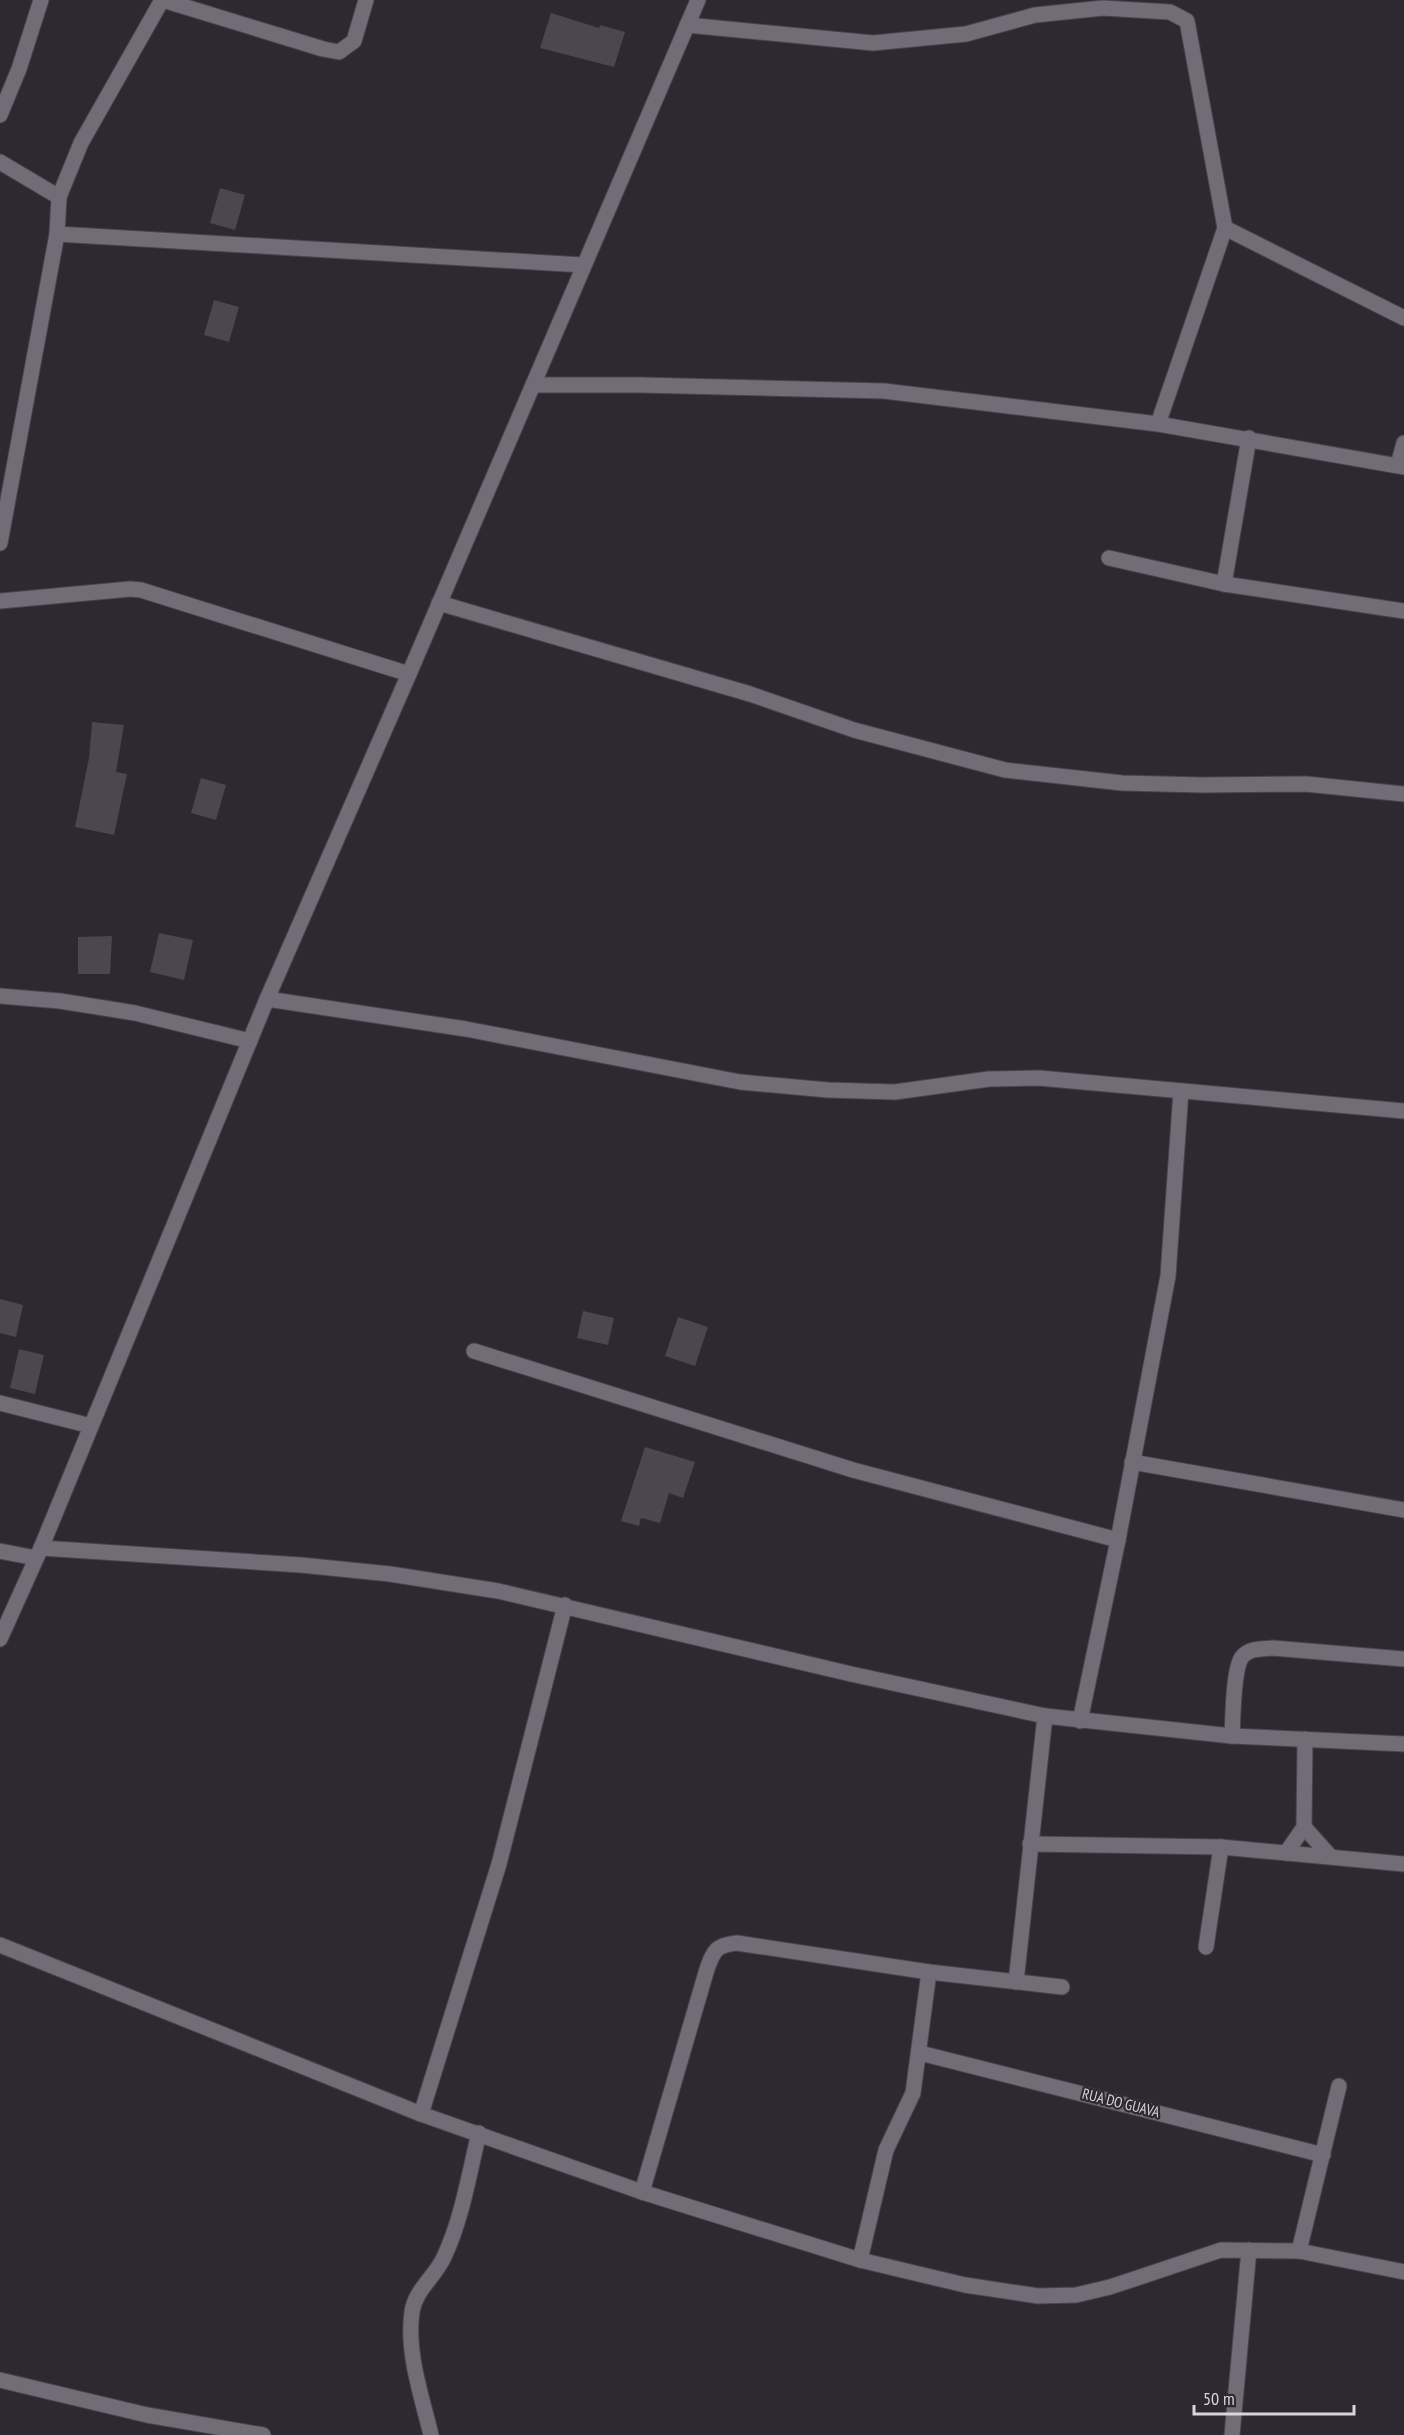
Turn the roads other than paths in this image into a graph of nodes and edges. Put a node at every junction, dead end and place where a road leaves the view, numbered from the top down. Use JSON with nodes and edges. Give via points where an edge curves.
{"nodes":[{"id":1,"x":41,"y":0,"type":"edge"},
{"id":2,"x":162,"y":0,"type":"edge"},
{"id":3,"x":366,"y":0,"type":"edge"},
{"id":4,"x":698,"y":0,"type":"edge"},
{"id":5,"x":687,"y":25,"type":"junction"},
{"id":6,"x":0,"y":115,"type":"edge"},
{"id":7,"x":0,"y":162,"type":"edge"},
{"id":8,"x":59,"y":197,"type":"junction"},
{"id":9,"x":1225,"y":228,"type":"junction"},
{"id":10,"x":57,"y":234,"type":"junction"},
{"id":11,"x":584,"y":265,"type":"junction"},
{"id":12,"x":1404,"y":318,"type":"edge"},
{"id":13,"x":533,"y":385,"type":"junction"},
{"id":14,"x":1158,"y":424,"type":"junction"},
{"id":15,"x":1250,"y":438,"type":"junction"},
{"id":16,"x":1404,"y":443,"type":"edge"},
{"id":17,"x":1401,"y":466,"type":"edge"},
{"id":18,"x":0,"y":543,"type":"edge"},
{"id":19,"x":1109,"y":558,"type":"dead end"},
{"id":20,"x":1224,"y":584,"type":"junction"},
{"id":21,"x":0,"y":601,"type":"edge"},
{"id":22,"x":439,"y":603,"type":"junction"},
{"id":23,"x":1404,"y":611,"type":"edge"},
{"id":24,"x":409,"y":674,"type":"junction"},
{"id":25,"x":1404,"y":794,"type":"edge"},
{"id":26,"x":0,"y":996,"type":"edge"},
{"id":27,"x":267,"y":999,"type":"junction"},
{"id":28,"x":250,"y":1041,"type":"junction"},
{"id":29,"x":1181,"y":1091,"type":"junction"},
{"id":30,"x":1403,"y":1111,"type":"edge"},
{"id":31,"x":474,"y":1351,"type":"dead end"},
{"id":32,"x":0,"y":1403,"type":"edge"},
{"id":33,"x":91,"y":1426,"type":"junction"},
{"id":34,"x":1132,"y":1462,"type":"junction"},
{"id":35,"x":1404,"y":1510,"type":"edge"},
{"id":36,"x":1118,"y":1540,"type":"junction"},
{"id":37,"x":0,"y":1551,"type":"edge"},
{"id":38,"x":39,"y":1553,"type":"junction"},
{"id":39,"x":565,"y":1605,"type":"junction"},
{"id":40,"x":0,"y":1639,"type":"edge"},
{"id":41,"x":1404,"y":1659,"type":"edge"},
{"id":42,"x":1045,"y":1716,"type":"junction"},
{"id":43,"x":1080,"y":1721,"type":"junction"},
{"id":44,"x":1232,"y":1736,"type":"junction"},
{"id":45,"x":1305,"y":1740,"type":"junction"},
{"id":46,"x":1404,"y":1744,"type":"edge"},
{"id":47,"x":1304,"y":1827,"type":"junction"},
{"id":48,"x":1030,"y":1844,"type":"junction"},
{"id":49,"x":1221,"y":1847,"type":"junction"},
{"id":50,"x":1286,"y":1853,"type":"junction"},
{"id":51,"x":1330,"y":1856,"type":"junction"},
{"id":52,"x":1404,"y":1864,"type":"edge"},
{"id":53,"x":0,"y":1945,"type":"edge"},
{"id":54,"x":1206,"y":1947,"type":"dead end"},
{"id":55,"x":929,"y":1972,"type":"junction"},
{"id":56,"x":1016,"y":1982,"type":"junction"},
{"id":57,"x":1062,"y":1987,"type":"dead end"},
{"id":58,"x":920,"y":2053,"type":"junction"},
{"id":59,"x":1339,"y":2086,"type":"dead end"},
{"id":60,"x":421,"y":2114,"type":"junction"},
{"id":61,"x":479,"y":2133,"type":"junction"},
{"id":62,"x":1323,"y":2155,"type":"junction"},
{"id":63,"x":642,"y":2192,"type":"junction"},
{"id":64,"x":1249,"y":2250,"type":"junction"},
{"id":65,"x":1299,"y":2251,"type":"junction"},
{"id":66,"x":860,"y":2260,"type":"junction"},
{"id":67,"x":1404,"y":2272,"type":"edge"},
{"id":68,"x":0,"y":2380,"type":"edge"},
{"id":69,"x":263,"y":2435,"type":"edge"},
{"id":70,"x":432,"y":2435,"type":"edge"},
{"id":71,"x":1232,"y":2435,"type":"edge"}],
"edges":[{"from":1,"to":6,"type":"street"},
{"from":2,"to":3,"type":"street","via":[[339,52],[354,41]]},
{"from":2,"to":8,"type":"street","via":[[81,143]]},
{"from":4,"to":5,"type":"street"},
{"from":5,"to":9,"type":"street","via":[[873,43],[966,34],[1035,15],[1091,9],[1170,12],[1187,21]]},
{"from":5,"to":11,"type":"street"},
{"from":7,"to":8,"type":"street"},
{"from":8,"to":10,"type":"street"},
{"from":9,"to":12,"type":"street"},
{"from":9,"to":14,"type":"street"},
{"from":10,"to":11,"type":"street"},
{"from":10,"to":18,"type":"street"},
{"from":11,"to":13,"type":"street"},
{"from":13,"to":14,"type":"street","via":[[884,391]]},
{"from":13,"to":22,"type":"street"},
{"from":14,"to":15,"type":"street"},
{"from":15,"to":17,"type":"street"},
{"from":15,"to":20,"type":"street"},
{"from":16,"to":17,"type":"street"},
{"from":19,"to":20,"type":"street"},
{"from":20,"to":23,"type":"street"},
{"from":21,"to":24,"type":"street","via":[[141,590]]},
{"from":22,"to":24,"type":"street"},
{"from":22,"to":25,"type":"street","via":[[750,694],[854,730],[1005,770],[1122,783],[1306,784]]},
{"from":24,"to":27,"type":"street"},
{"from":26,"to":28,"type":"street","via":[[135,1013]]},
{"from":27,"to":28,"type":"street"},
{"from":27,"to":29,"type":"street","via":[[466,1029],[740,1082],[895,1092],[989,1078],[1040,1078]]},
{"from":28,"to":33,"type":"street"},
{"from":29,"to":30,"type":"street"},
{"from":29,"to":34,"type":"street","via":[[1168,1276]]},
{"from":31,"to":36,"type":"street","via":[[853,1470]]},
{"from":32,"to":33,"type":"street"},
{"from":33,"to":38,"type":"street"},
{"from":34,"to":35,"type":"street"},
{"from":34,"to":36,"type":"street"},
{"from":36,"to":43,"type":"street"},
{"from":37,"to":38,"type":"street"},
{"from":38,"to":39,"type":"street","via":[[301,1565],[390,1574]]},
{"from":38,"to":40,"type":"street"},
{"from":39,"to":42,"type":"street"},
{"from":39,"to":60,"type":"street","via":[[499,1864]]},
{"from":41,"to":44,"type":"street","via":[[1273,1648],[1252,1650],[1242,1656],[1237,1668]]},
{"from":42,"to":43,"type":"street"},
{"from":42,"to":48,"type":"street"},
{"from":43,"to":44,"type":"street"},
{"from":44,"to":45,"type":"street"},
{"from":45,"to":46,"type":"street"},
{"from":45,"to":47,"type":"street"},
{"from":47,"to":50,"type":"street"},
{"from":47,"to":51,"type":"street"},
{"from":48,"to":49,"type":"street"},
{"from":48,"to":56,"type":"street"},
{"from":49,"to":50,"type":"street"},
{"from":49,"to":54,"type":"street"},
{"from":50,"to":51,"type":"street"},
{"from":51,"to":52,"type":"street"},
{"from":53,"to":60,"type":"street"},
{"from":55,"to":56,"type":"street"},
{"from":55,"to":58,"type":"street"},
{"from":55,"to":63,"type":"street","via":[[738,1943],[716,1949],[693,2013]]},
{"from":56,"to":57,"type":"street"},
{"from":58,"to":62,"type":"street","name":"RUA DO GUAVA"},
{"from":58,"to":66,"type":"street","via":[[913,2093],[886,2150]]},
{"from":59,"to":62,"type":"street"},
{"from":60,"to":61,"type":"street"},
{"from":61,"to":63,"type":"street"},
{"from":61,"to":70,"type":"street","via":[[452,2237],[412,2311],[413,2351]]},
{"from":62,"to":65,"type":"street"},
{"from":63,"to":66,"type":"street"},
{"from":64,"to":65,"type":"street"},
{"from":64,"to":66,"type":"street","via":[[1221,2250],[1076,2295],[1038,2296],[966,2285]]},
{"from":64,"to":71,"type":"street"},
{"from":65,"to":67,"type":"street"},
{"from":68,"to":69,"type":"street","via":[[147,2415]]}]}
